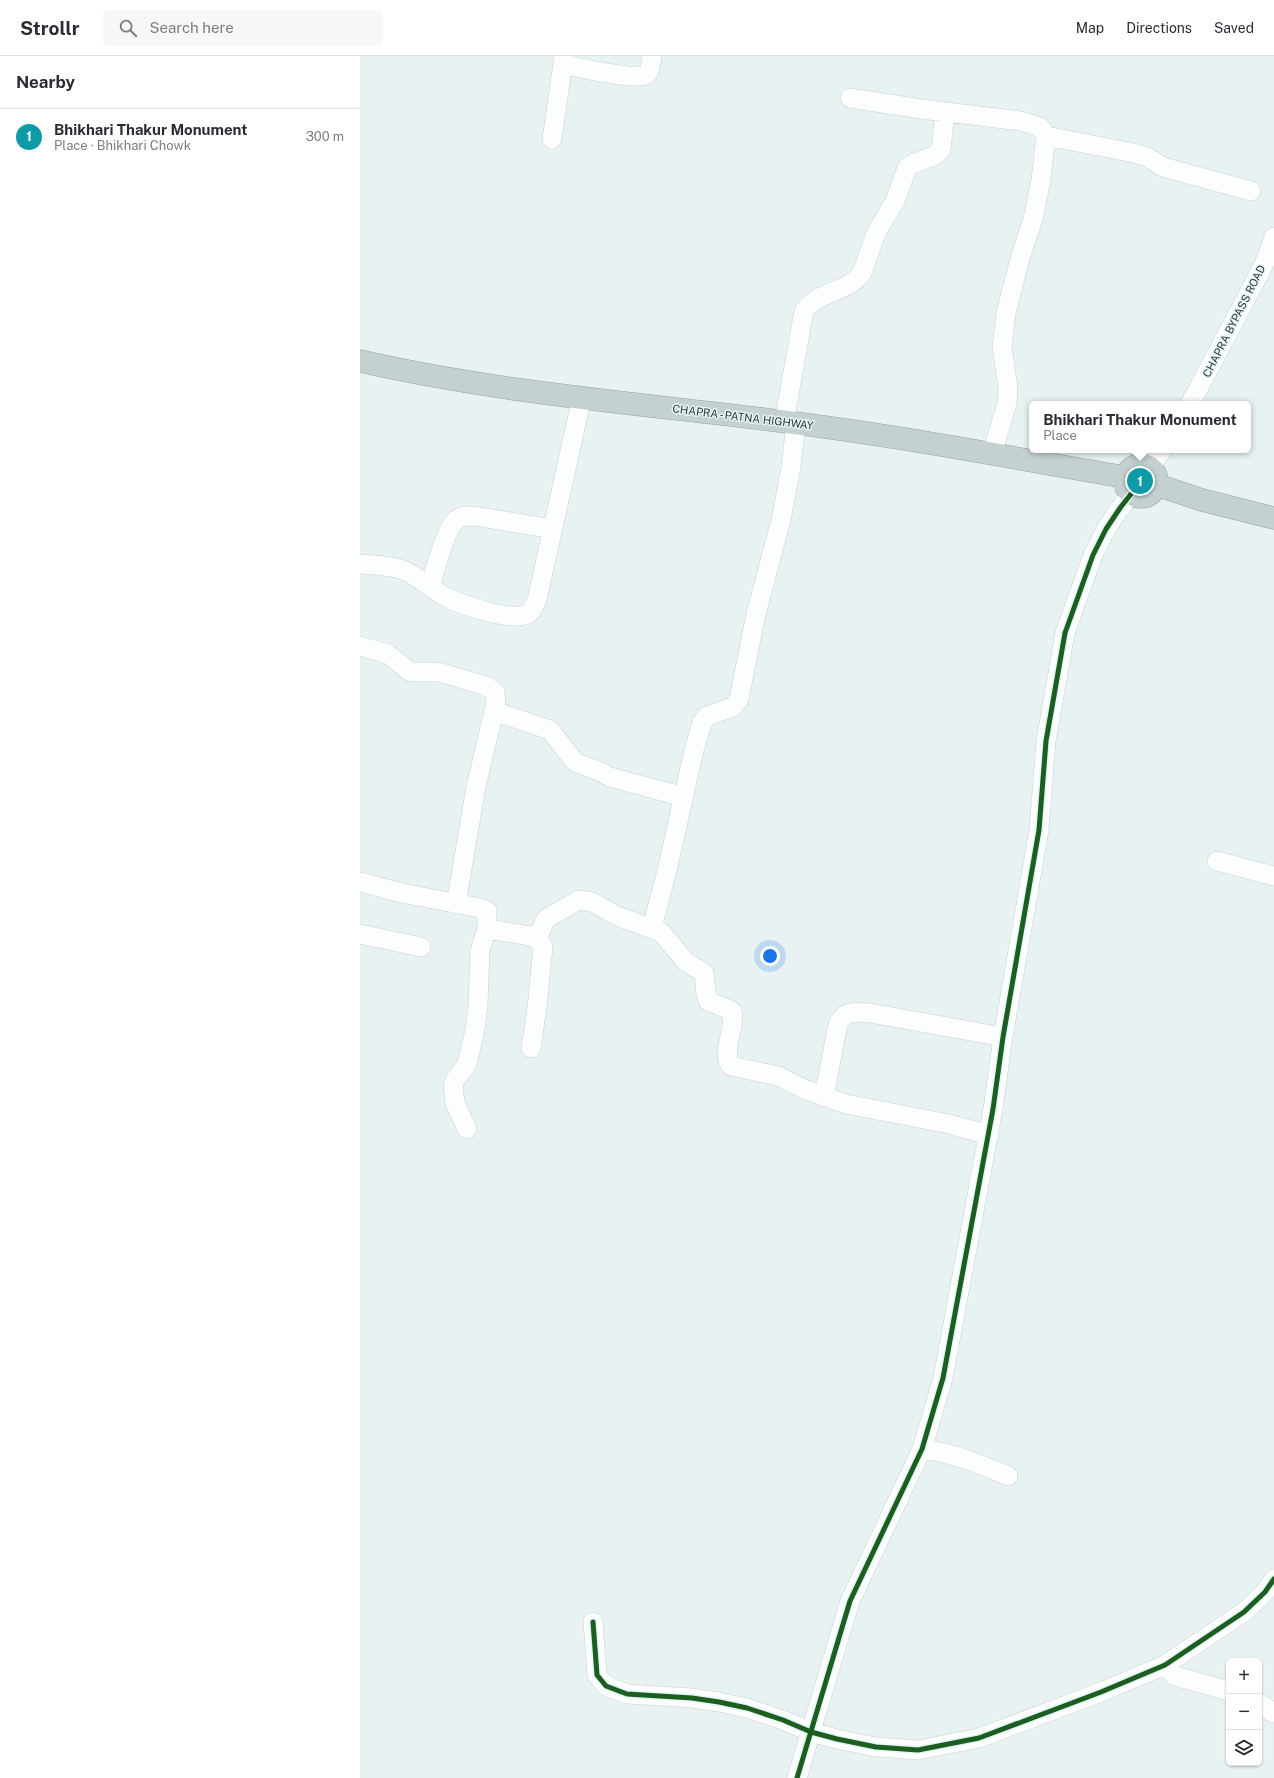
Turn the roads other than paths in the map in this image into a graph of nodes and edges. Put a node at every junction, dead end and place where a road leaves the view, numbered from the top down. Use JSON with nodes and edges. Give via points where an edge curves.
{"nodes":[{"id":1,"x":652,"y":56,"type":"edge"},
{"id":2,"x":564,"y":60,"type":"edge"},
{"id":3,"x":850,"y":98,"type":"dead end"},
{"id":4,"x":945,"y":112,"type":"junction"},
{"id":5,"x":1046,"y":136,"type":"junction"},
{"id":6,"x":552,"y":139,"type":"dead end"},
{"id":7,"x":1251,"y":191,"type":"dead end"},
{"id":8,"x":1274,"y":237,"type":"edge"},
{"id":9,"x":360,"y":361,"type":"edge"},
{"id":10,"x":582,"y":397,"type":"junction"},
{"id":11,"x":1192,"y":401,"type":"edge"},
{"id":12,"x":790,"y":422,"type":"junction"},
{"id":13,"x":1161,"y":453,"type":"edge"},
{"id":14,"x":992,"y":454,"type":"junction"},
{"id":15,"x":1154,"y":477,"type":"junction"},
{"id":16,"x":1128,"y":486,"type":"junction"},
{"id":17,"x":1274,"y":518,"type":"edge"},
{"id":18,"x":553,"y":529,"type":"junction"},
{"id":19,"x":360,"y":564,"type":"edge"},
{"id":20,"x":430,"y":587,"type":"junction"},
{"id":21,"x":360,"y":646,"type":"edge"},
{"id":22,"x":494,"y":711,"type":"junction"},
{"id":23,"x":684,"y":797,"type":"junction"},
{"id":24,"x":1217,"y":861,"type":"dead end"},
{"id":25,"x":1274,"y":876,"type":"edge"},
{"id":26,"x":360,"y":882,"type":"edge"},
{"id":27,"x":456,"y":904,"type":"junction"},
{"id":28,"x":652,"y":928,"type":"junction"},
{"id":29,"x":487,"y":929,"type":"junction"},
{"id":30,"x":360,"y":934,"type":"edge"},
{"id":31,"x":538,"y":939,"type":"junction"},
{"id":32,"x":421,"y":947,"type":"dead end"},
{"id":33,"x":1003,"y":1037,"type":"junction"},
{"id":34,"x":531,"y":1048,"type":"dead end"},
{"id":35,"x":824,"y":1097,"type":"junction"},
{"id":36,"x":467,"y":1129,"type":"dead end"},
{"id":37,"x":989,"y":1135,"type":"junction"},
{"id":38,"x":922,"y":1449,"type":"junction"},
{"id":39,"x":1008,"y":1476,"type":"dead end"},
{"id":40,"x":1274,"y":1579,"type":"edge"},
{"id":41,"x":593,"y":1622,"type":"dead end"},
{"id":42,"x":1165,"y":1665,"type":"junction"},
{"id":43,"x":1226,"y":1690,"type":"edge"},
{"id":44,"x":1262,"y":1705,"type":"edge"},
{"id":45,"x":1274,"y":1713,"type":"edge"},
{"id":46,"x":811,"y":1732,"type":"junction"},
{"id":47,"x":797,"y":1778,"type":"edge"}],
"edges":[{"from":1,"to":2,"type":"street","via":[[647,74],[643,76],[609,73]]},
{"from":2,"to":6,"type":"street"},
{"from":3,"to":4,"type":"street"},
{"from":4,"to":5,"type":"street","via":[[1021,121],[1040,127]]},
{"from":4,"to":12,"type":"street","via":[[941,150],[934,156],[907,168],[895,201],[876,233],[862,273],[844,287],[815,300],[804,311]]},
{"from":5,"to":7,"type":"street","via":[[1134,153],[1147,157],[1163,167]]},
{"from":5,"to":14,"type":"street","via":[[1033,219],[1006,313],[1002,347],[1008,388],[1007,403]]},
{"from":8,"to":11,"type":"street","name":"CHAPRA BYPASS ROAD","via":[[1265,262]]},
{"from":9,"to":10,"type":"highway","name":"CHAPRA - PATNA HIGHWAY","via":[[522,390]]},
{"from":10,"to":12,"type":"highway","name":"CHAPRA - PATNA HIGHWAY"},
{"from":10,"to":18,"type":"street"},
{"from":12,"to":14,"type":"highway","name":"CHAPRA - PATNA HIGHWAY"},
{"from":12,"to":23,"type":"street","via":[[791,467],[781,520],[756,614],[739,699],[733,707],[707,716],[702,723]]},
{"from":13,"to":15,"type":"street"},
{"from":14,"to":16,"type":"highway","name":"CHAPRA - PATNA HIGHWAY"},
{"from":15,"to":16,"type":"highway","via":[[1142,465],[1133,467]]},
{"from":15,"to":17,"type":"highway","via":[[1202,500]]},
{"from":16,"to":33,"type":"street","via":[[1120,508],[1093,555],[1065,633],[1046,740],[1039,830]]},
{"from":18,"to":20,"type":"street","via":[[474,516],[457,519],[447,536]]},
{"from":18,"to":20,"type":"street","via":[[537,600],[529,613],[523,616],[475,609]]},
{"from":19,"to":20,"type":"street","via":[[403,570]]},
{"from":21,"to":22,"type":"street","via":[[388,654],[410,672],[439,672],[494,689]]},
{"from":22,"to":23,"type":"street","via":[[550,730],[572,758],[581,765],[610,777]]},
{"from":22,"to":27,"type":"street","via":[[476,787]]},
{"from":23,"to":28,"type":"street"},
{"from":24,"to":25,"type":"street"},
{"from":26,"to":27,"type":"street","via":[[402,894]]},
{"from":27,"to":29,"type":"street","via":[[485,909],[488,914]]},
{"from":28,"to":31,"type":"street","via":[[617,916],[592,902],[579,900],[547,918]]},
{"from":28,"to":35,"type":"street","via":[[666,936],[686,962],[704,973],[708,1001],[732,1011],[728,1050],[731,1066],[778,1076]]},
{"from":29,"to":31,"type":"street"},
{"from":29,"to":36,"type":"street","via":[[480,950],[474,1038],[467,1064],[453,1086],[455,1103]]},
{"from":30,"to":32,"type":"street"},
{"from":31,"to":34,"type":"street","via":[[543,952]]},
{"from":33,"to":35,"type":"street","via":[[870,1013],[848,1012],[838,1024]]},
{"from":33,"to":37,"type":"street"},
{"from":35,"to":37,"type":"street"},
{"from":37,"to":38,"type":"street","via":[[943,1378]]},
{"from":38,"to":39,"type":"street","via":[[970,1460]]},
{"from":38,"to":46,"type":"street","via":[[850,1601]]},
{"from":40,"to":42,"type":"street","via":[[1265,1592],[1244,1612]]},
{"from":41,"to":46,"type":"street","via":[[597,1675],[606,1686],[627,1694],[692,1698],[747,1708]]},
{"from":42,"to":43,"type":"street","via":[[1175,1676]]},
{"from":42,"to":46,"type":"street","via":[[979,1738],[918,1750],[876,1747]]},
{"from":44,"to":45,"type":"street"},
{"from":46,"to":47,"type":"street"}]}
